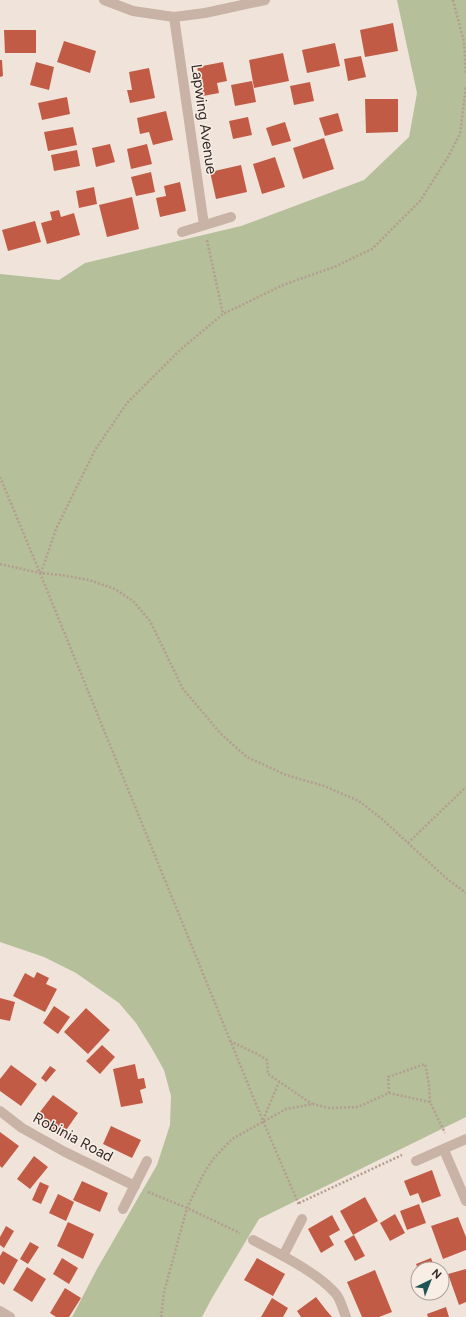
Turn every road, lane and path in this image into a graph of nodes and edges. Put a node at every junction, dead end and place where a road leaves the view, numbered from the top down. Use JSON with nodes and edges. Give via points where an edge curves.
{"nodes":[{"id":1,"x":104,"y":0,"type":"edge"},
{"id":2,"x":266,"y":0,"type":"edge"},
{"id":3,"x":453,"y":0,"type":"edge"},
{"id":4,"x":174,"y":17,"type":"junction"},
{"id":5,"x":466,"y":74,"type":"edge"},
{"id":6,"x":466,"y":86,"type":"edge"},
{"id":7,"x":231,"y":217,"type":"dead end"},
{"id":8,"x":204,"y":225,"type":"junction"},
{"id":9,"x":182,"y":232,"type":"dead end"},
{"id":10,"x":223,"y":314,"type":"junction"},
{"id":11,"x":0,"y":477,"type":"edge"},
{"id":12,"x":0,"y":564,"type":"edge"},
{"id":13,"x":40,"y":573,"type":"junction"},
{"id":14,"x":466,"y":787,"type":"edge"},
{"id":15,"x":408,"y":843,"type":"junction"},
{"id":16,"x":466,"y":893,"type":"edge"},
{"id":17,"x":230,"y":1041,"type":"junction"},
{"id":18,"x":279,"y":1082,"type":"junction"},
{"id":19,"x":389,"y":1094,"type":"junction"},
{"id":20,"x":430,"y":1102,"type":"junction"},
{"id":21,"x":313,"y":1104,"type":"junction"},
{"id":22,"x":0,"y":1111,"type":"edge"},
{"id":23,"x":263,"y":1121,"type":"junction"},
{"id":24,"x":439,"y":1137,"type":"dead end"},
{"id":25,"x":466,"y":1139,"type":"edge"},
{"id":26,"x":444,"y":1150,"type":"junction"},
{"id":27,"x":404,"y":1154,"type":"dead end"},
{"id":28,"x":147,"y":1161,"type":"dead end"},
{"id":29,"x":416,"y":1161,"type":"dead end"},
{"id":30,"x":135,"y":1186,"type":"junction"},
{"id":31,"x":466,"y":1201,"type":"edge"},
{"id":32,"x":187,"y":1208,"type":"junction"},
{"id":33,"x":123,"y":1209,"type":"dead end"},
{"id":34,"x":302,"y":1219,"type":"dead end"},
{"id":35,"x":253,"y":1240,"type":"joint"},
{"id":36,"x":283,"y":1256,"type":"junction"},
{"id":37,"x":0,"y":1311,"type":"edge"},
{"id":38,"x":10,"y":1317,"type":"edge"},
{"id":39,"x":161,"y":1317,"type":"edge"},
{"id":40,"x":346,"y":1317,"type":"edge"}],
"edges":[{"from":1,"to":4,"type":"street","via":[[133,11]]},
{"from":2,"to":4,"type":"street"},
{"from":3,"to":5,"type":"path","via":[[464,42]]},
{"from":4,"to":8,"type":"street","name":"Lapwing Avenue"},
{"from":6,"to":10,"type":"path","via":[[460,134],[448,157],[420,201],[372,249],[334,268],[283,285]]},
{"from":7,"to":8,"type":"street"},
{"from":8,"to":9,"type":"street"},
{"from":8,"to":10,"type":"path"},
{"from":10,"to":13,"type":"path","via":[[180,350],[127,403],[95,450],[56,529]]},
{"from":11,"to":13,"type":"path"},
{"from":12,"to":13,"type":"path"},
{"from":13,"to":15,"type":"path","via":[[89,580],[115,589],[133,601],[150,620],[183,689],[221,734],[247,757],[286,775],[324,786],[359,801]]},
{"from":13,"to":17,"type":"path"},
{"from":14,"to":15,"type":"path"},
{"from":15,"to":16,"type":"path"},
{"from":17,"to":18,"type":"path","via":[[267,1060],[268,1074]]},
{"from":17,"to":23,"type":"path"},
{"from":18,"to":21,"type":"path"},
{"from":18,"to":23,"type":"path"},
{"from":19,"to":20,"type":"path"},
{"from":19,"to":20,"type":"path","via":[[388,1077],[425,1064]]},
{"from":19,"to":21,"type":"path","via":[[358,1107],[329,1108]]},
{"from":20,"to":24,"type":"path","via":[[446,1134]]},
{"from":21,"to":23,"type":"path","via":[[286,1109]]},
{"from":22,"to":30,"type":"street","name":"Robinia Road","via":[[22,1128]]},
{"from":23,"to":27,"type":"path","via":[[299,1203]]},
{"from":23,"to":32,"type":"path","via":[[232,1139],[213,1159]]},
{"from":25,"to":26,"type":"street"},
{"from":26,"to":29,"type":"street"},
{"from":26,"to":31,"type":"street"},
{"from":28,"to":30,"type":"street"},
{"from":30,"to":32,"type":"path"},
{"from":30,"to":33,"type":"street"},
{"from":32,"to":35,"type":"path"},
{"from":32,"to":39,"type":"path","via":[[164,1292]]},
{"from":34,"to":36,"type":"street"},
{"from":35,"to":36,"type":"street"},
{"from":36,"to":40,"type":"street","via":[[319,1278],[338,1295]]},
{"from":37,"to":38,"type":"street"}]}
